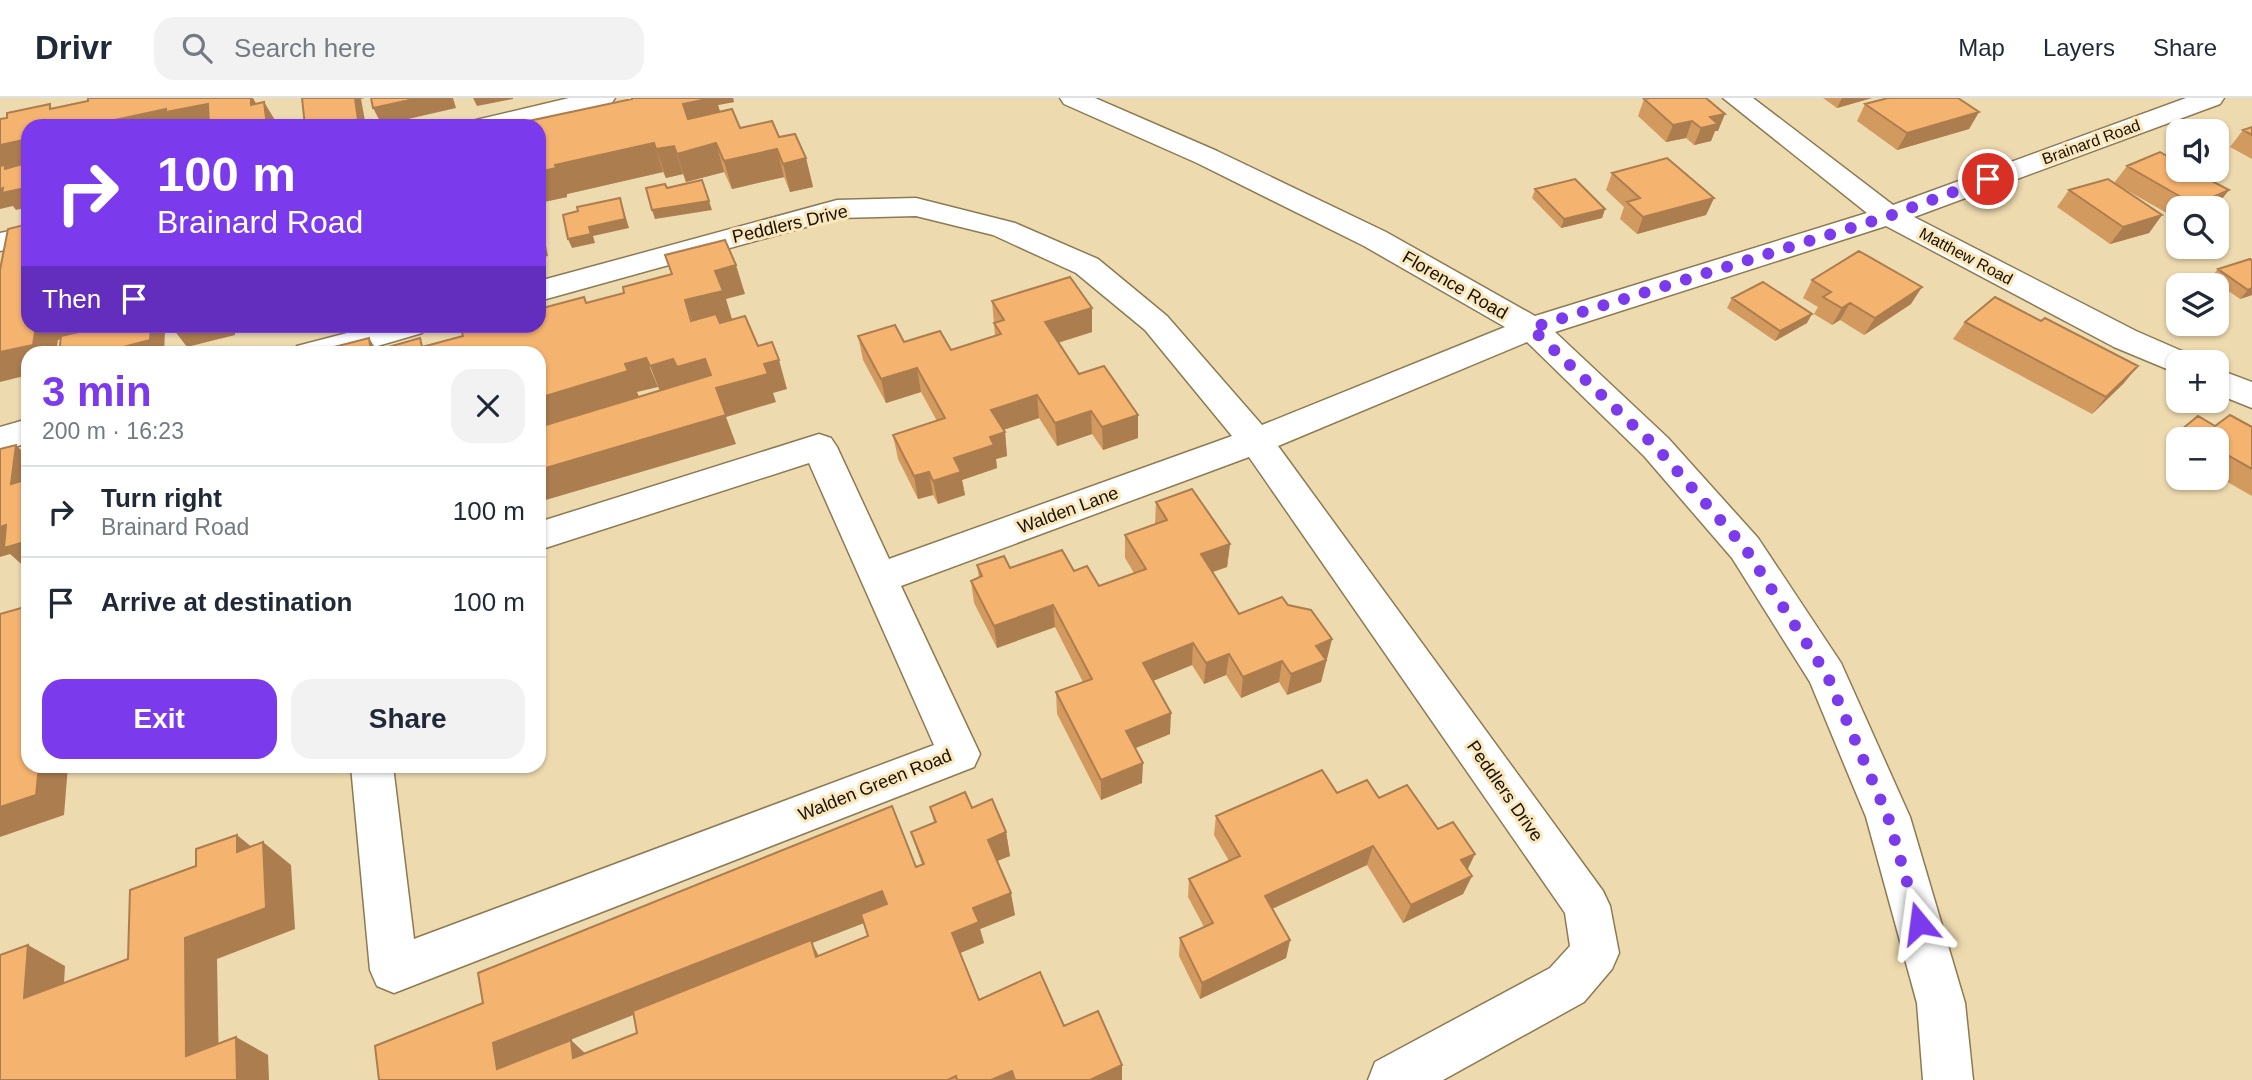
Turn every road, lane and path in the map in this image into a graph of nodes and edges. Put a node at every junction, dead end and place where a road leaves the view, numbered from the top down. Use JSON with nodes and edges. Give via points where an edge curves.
{"nodes":[{"id":1,"x":602,"y":98,"type":"edge"},
{"id":2,"x":1073,"y":98,"type":"edge"},
{"id":3,"x":1736,"y":98,"type":"edge"},
{"id":4,"x":2211,"y":98,"type":"edge"},
{"id":5,"x":515,"y":119,"type":"edge"},
{"id":6,"x":1889,"y":216,"type":"junction"},
{"id":7,"x":21,"y":238,"type":"edge"},
{"id":8,"x":0,"y":242,"type":"edge"},
{"id":9,"x":546,"y":289,"type":"edge"},
{"id":10,"x":1531,"y":328,"type":"junction"},
{"id":11,"x":373,"y":333,"type":"edge"},
{"id":12,"x":318,"y":343,"type":"edge"},
{"id":13,"x":2166,"y":357,"type":"edge"},
{"id":14,"x":2229,"y":385,"type":"edge"},
{"id":15,"x":2252,"y":396,"type":"edge"},
{"id":16,"x":21,"y":434,"type":"edge"},
{"id":17,"x":0,"y":439,"type":"edge"},
{"id":18,"x":1256,"y":441,"type":"junction"},
{"id":19,"x":546,"y":534,"type":"edge"},
{"id":20,"x":880,"y":578,"type":"junction"},
{"id":21,"x":373,"y":773,"type":"edge"},
{"id":22,"x":1393,"y":1080,"type":"edge"},
{"id":23,"x":1948,"y":1080,"type":"edge"}],
"edges":[{"from":1,"to":5,"type":"street"},
{"from":2,"to":10,"type":"street","name":"Florence Road","via":[[1375,239]]},
{"from":3,"to":6,"type":"street","name":"Matthew Road"},
{"from":4,"to":6,"type":"street","name":"Brainard Road"},
{"from":6,"to":10,"type":"street","name":"Brainard Road"},
{"from":6,"to":13,"type":"street","name":"Matthew Road"},
{"from":7,"to":8,"type":"street"},
{"from":9,"to":18,"type":"street","name":"Peddlers Drive","via":[[837,209],[916,207],[1004,229],[1087,266],[1156,323]]},
{"from":10,"to":18,"type":"street"},
{"from":10,"to":23,"type":"street","name":"Florence Road","via":[[1656,447],[1745,548],[1827,675],[1888,817],[1941,1003]]},
{"from":11,"to":12,"type":"street"},
{"from":14,"to":15,"type":"street"},
{"from":16,"to":17,"type":"street"},
{"from":18,"to":20,"type":"street","name":"Walden Lane"},
{"from":18,"to":22,"type":"street","name":"Peddlers Drive","via":[[1587,906],[1595,953],[1567,985]]},
{"from":19,"to":20,"type":"street","name":"Walden Green Road","via":[[818,446]]},
{"from":20,"to":21,"type":"street","name":"Walden Green Road","via":[[959,754],[394,970]]}]}
